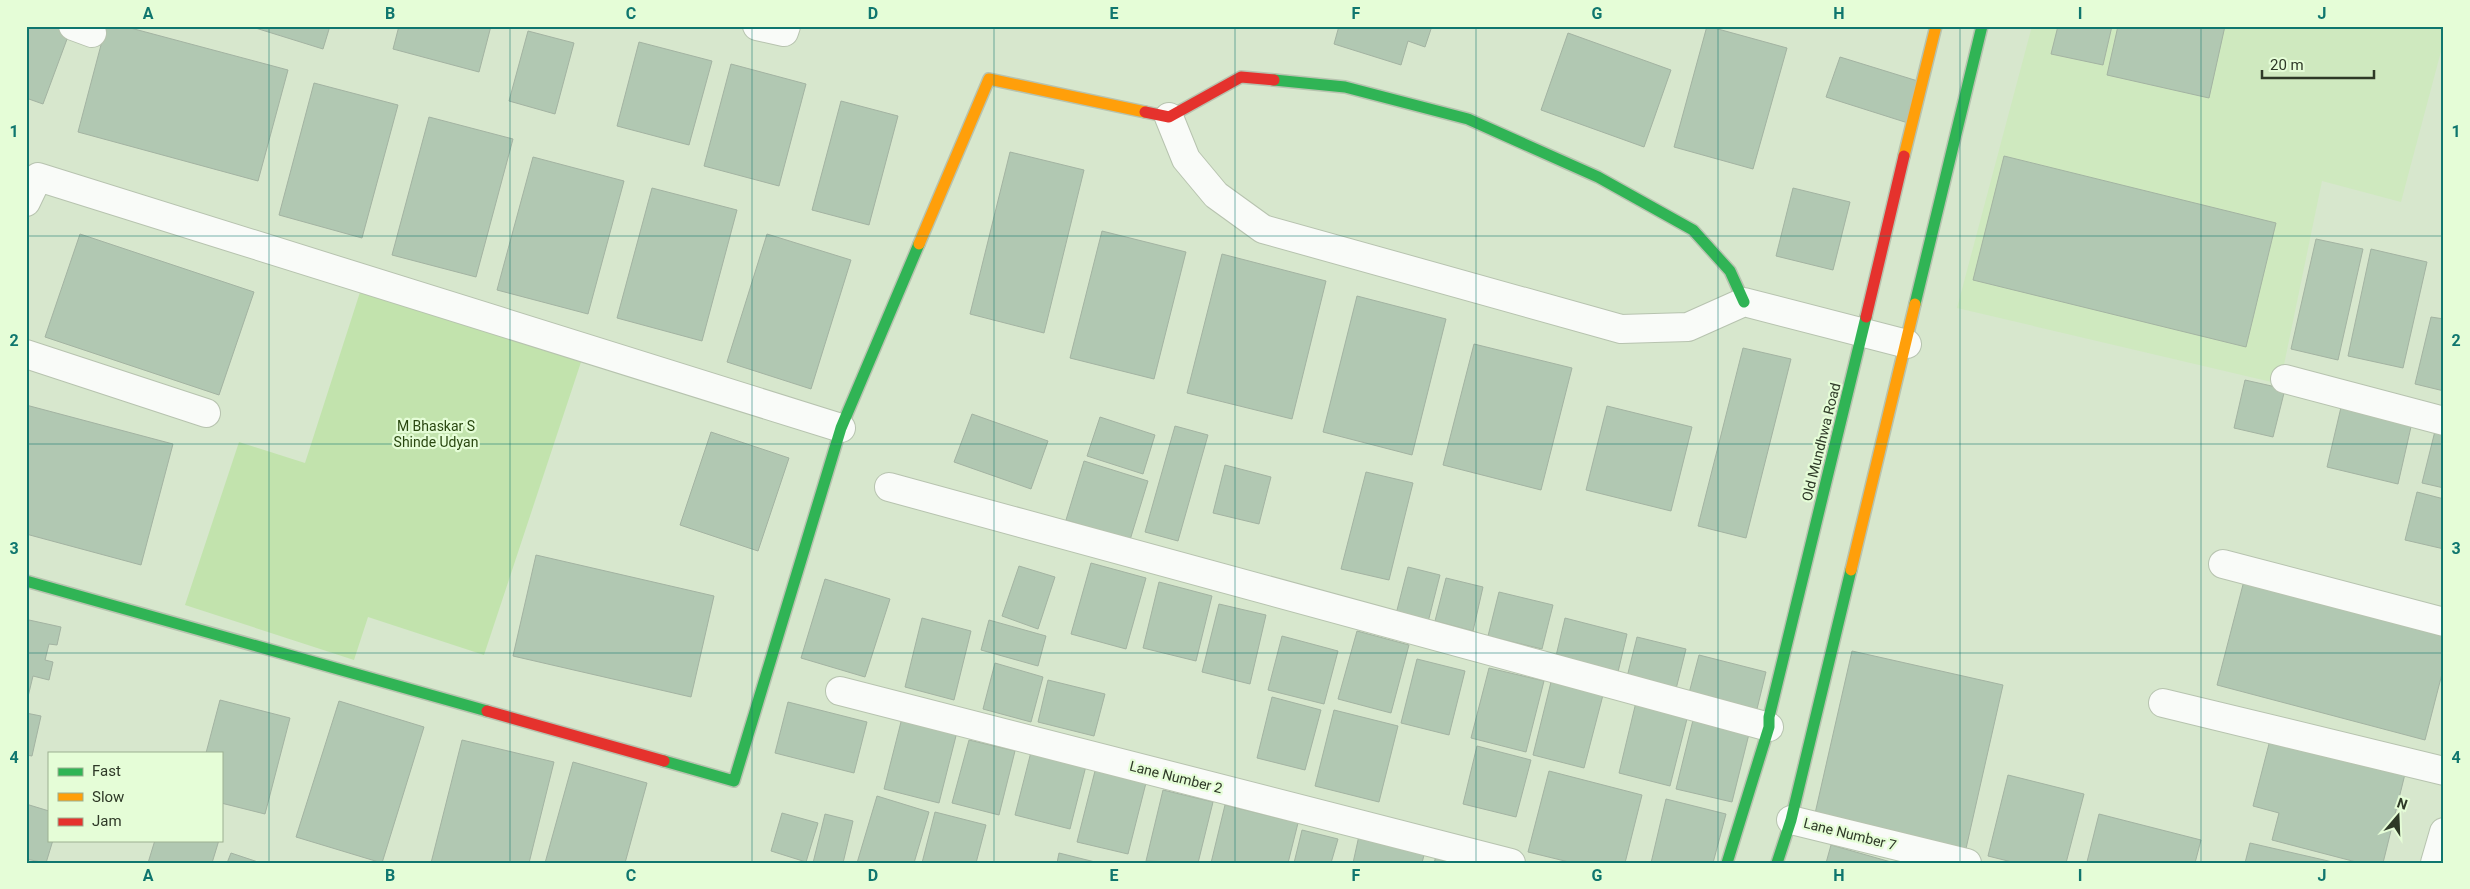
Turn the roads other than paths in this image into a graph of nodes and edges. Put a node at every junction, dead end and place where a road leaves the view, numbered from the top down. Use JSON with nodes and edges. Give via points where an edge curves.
{"nodes":[{"id":1,"x":757,"y":26,"type":"edge"},
{"id":2,"x":786,"y":26,"type":"edge"},
{"id":3,"x":1936,"y":26,"type":"edge"},
{"id":4,"x":1982,"y":26,"type":"edge"},
{"id":5,"x":1170,"y":117,"type":"junction"},
{"id":6,"x":26,"y":202,"type":"edge"},
{"id":7,"x":1744,"y":302,"type":"junction"},
{"id":8,"x":1863,"y":332,"type":"junction"},
{"id":9,"x":1907,"y":344,"type":"junction"},
{"id":10,"x":26,"y":354,"type":"edge"},
{"id":11,"x":2285,"y":379,"type":"dead end"},
{"id":12,"x":206,"y":413,"type":"dead end"},
{"id":13,"x":2444,"y":421,"type":"edge"},
{"id":14,"x":840,"y":428,"type":"junction"},
{"id":15,"x":890,"y":487,"type":"dead end"},
{"id":16,"x":2223,"y":564,"type":"dead end"},
{"id":17,"x":2311,"y":574,"type":"dead end"},
{"id":18,"x":26,"y":581,"type":"edge"},
{"id":19,"x":2444,"y":604,"type":"edge"},
{"id":20,"x":2444,"y":622,"type":"edge"},
{"id":21,"x":840,"y":691,"type":"dead end"},
{"id":22,"x":2163,"y":703,"type":"dead end"},
{"id":23,"x":1769,"y":726,"type":"junction"},
{"id":24,"x":2444,"y":771,"type":"edge"},
{"id":25,"x":1791,"y":820,"type":"junction"},
{"id":26,"x":2444,"y":832,"type":"edge"},
{"id":27,"x":1511,"y":863,"type":"edge"},
{"id":28,"x":1727,"y":863,"type":"edge"},
{"id":29,"x":1777,"y":863,"type":"edge"},
{"id":30,"x":1966,"y":863,"type":"edge"},
{"id":31,"x":2435,"y":863,"type":"edge"}],
"edges":[{"from":1,"to":2,"type":"street","via":[[784,32]]},
{"from":3,"to":8,"type":"street","name":"Old Mundhwa Road"},
{"from":4,"to":9,"type":"street"},
{"from":5,"to":7,"type":"street","via":[[1186,159],[1216,195],[1263,229],[1621,329],[1688,328]]},
{"from":5,"to":7,"type":"street","via":[[1241,77],[1345,87],[1468,118],[1598,177],[1693,230],[1730,272]]},
{"from":5,"to":14,"type":"street","via":[[989,79]]},
{"from":6,"to":14,"type":"street","via":[[38,177]]},
{"from":7,"to":8,"type":"street"},
{"from":8,"to":9,"type":"street"},
{"from":8,"to":23,"type":"street","name":"Old Mundhwa Road"},
{"from":9,"to":25,"type":"street"},
{"from":10,"to":12,"type":"street"},
{"from":11,"to":13,"type":"street"},
{"from":14,"to":18,"type":"street","via":[[734,781]]},
{"from":15,"to":23,"type":"street"},
{"from":16,"to":20,"type":"street"},
{"from":17,"to":19,"type":"street"},
{"from":21,"to":27,"type":"street","name":"Lane Number 2"},
{"from":22,"to":24,"type":"street"},
{"from":23,"to":28,"type":"street","name":"Old Mundhwa Road"},
{"from":25,"to":29,"type":"street"},
{"from":25,"to":30,"type":"street","name":"Lane Number 7"},
{"from":26,"to":31,"type":"street"}]}
